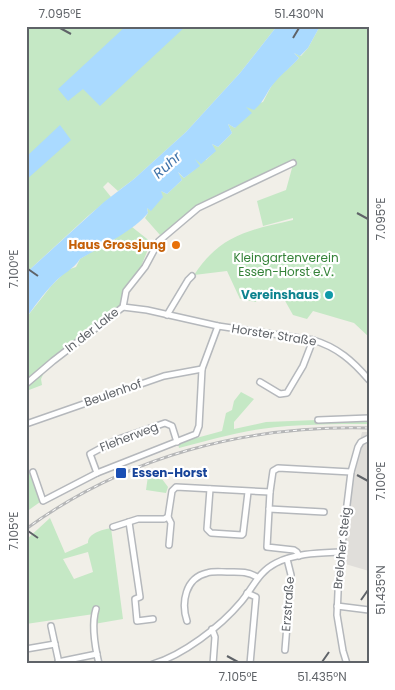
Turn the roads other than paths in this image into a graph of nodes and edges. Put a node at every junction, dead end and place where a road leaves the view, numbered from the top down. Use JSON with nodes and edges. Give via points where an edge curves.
{"nodes":[{"id":1,"x":289,"y":157,"type":"dead end"},
{"id":2,"x":192,"y":276,"type":"dead end"},
{"id":3,"x":123,"y":305,"type":"junction"},
{"id":4,"x":168,"y":315,"type":"junction"},
{"id":5,"x":218,"y":326,"type":"junction"},
{"id":6,"x":313,"y":340,"type":"junction"},
{"id":7,"x":202,"y":369,"type":"junction"},
{"id":8,"x":369,"y":380,"type":"edge"},
{"id":9,"x":260,"y":382,"type":"dead end"},
{"id":10,"x":26,"y":384,"type":"edge"},
{"id":11,"x":369,"y":418,"type":"edge"},
{"id":12,"x":318,"y":420,"type":"dead end"},
{"id":13,"x":26,"y":424,"type":"edge"},
{"id":14,"x":369,"y":438,"type":"edge"},
{"id":15,"x":177,"y":442,"type":"junction"},
{"id":16,"x":33,"y":472,"type":"dead end"},
{"id":17,"x":352,"y":472,"type":"junction"},
{"id":18,"x":97,"y":473,"type":"junction"},
{"id":19,"x":210,"y":489,"type":"junction"},
{"id":20,"x":248,"y":492,"type":"junction"},
{"id":21,"x":270,"y":492,"type":"junction"},
{"id":22,"x":269,"y":509,"type":"junction"},
{"id":23,"x":324,"y":512,"type":"dead end"},
{"id":24,"x":168,"y":517,"type":"junction"},
{"id":25,"x":129,"y":522,"type":"junction"},
{"id":26,"x":113,"y":527,"type":"dead end"},
{"id":27,"x":169,"y":545,"type":"dead end"},
{"id":28,"x":341,"y":552,"type":"junction"},
{"id":29,"x":299,"y":556,"type":"junction"},
{"id":30,"x":287,"y":559,"type":"junction"},
{"id":31,"x":257,"y":577,"type":"junction"},
{"id":32,"x":247,"y":593,"type":"junction"},
{"id":33,"x":337,"y":606,"type":"junction"},
{"id":34,"x":96,"y":609,"type":"dead end"},
{"id":35,"x":369,"y":610,"type":"edge"},
{"id":36,"x":154,"y":619,"type":"dead end"},
{"id":37,"x":187,"y":621,"type":"dead end"},
{"id":38,"x":51,"y":626,"type":"dead end"},
{"id":39,"x":212,"y":629,"type":"junction"},
{"id":40,"x":55,"y":644,"type":"junction"},
{"id":41,"x":26,"y":650,"type":"edge"},
{"id":42,"x":285,"y":650,"type":"dead end"},
{"id":43,"x":97,"y":654,"type":"junction"},
{"id":44,"x":59,"y":663,"type":"edge"},
{"id":45,"x":99,"y":664,"type":"edge"},
{"id":46,"x":153,"y":664,"type":"edge"},
{"id":47,"x":213,"y":664,"type":"edge"},
{"id":48,"x":250,"y":664,"type":"edge"},
{"id":49,"x":347,"y":664,"type":"edge"}],
"edges":[{"from":1,"to":3,"type":"street","name":"In der Lake","via":[[291,164],[198,208],[159,241],[145,267],[126,291]]},
{"from":2,"to":4,"type":"street"},
{"from":3,"to":4,"type":"street","name":"Horster Straße"},
{"from":3,"to":10,"type":"street","name":"In der Lake"},
{"from":4,"to":5,"type":"street","name":"Horster Straße"},
{"from":5,"to":6,"type":"street","name":"Horster Straße"},
{"from":5,"to":7,"type":"street"},
{"from":6,"to":8,"type":"street","name":"Horster Straße","via":[[343,354]]},
{"from":6,"to":9,"type":"street","via":[[303,366],[286,393],[280,394]]},
{"from":7,"to":13,"type":"street","name":"Beulenhof","via":[[164,376]]},
{"from":7,"to":15,"type":"street","name":"Fleherweg","via":[[199,430]]},
{"from":11,"to":12,"type":"street"},
{"from":14,"to":17,"type":"street","name":"Breloher Steig","via":[[358,447]]},
{"from":15,"to":18,"type":"street","name":"Fleherweg"},
{"from":15,"to":18,"type":"street","name":"Fleherweg","via":[[172,426],[166,423],[116,440],[90,454]]},
{"from":16,"to":18,"type":"street","name":"Fleherweg","via":[[43,501]]},
{"from":17,"to":21,"type":"street","via":[[275,468]]},
{"from":17,"to":28,"type":"street","name":"Breloher Steig"},
{"from":19,"to":20,"type":"street"},
{"from":19,"to":20,"type":"street","via":[[207,529],[211,533],[243,534]]},
{"from":19,"to":24,"type":"street","via":[[174,488]]},
{"from":20,"to":21,"type":"street"},
{"from":21,"to":22,"type":"street"},
{"from":22,"to":23,"type":"street"},
{"from":22,"to":29,"type":"street","via":[[267,547],[294,550]]},
{"from":24,"to":25,"type":"street"},
{"from":24,"to":27,"type":"street","via":[[171,523]]},
{"from":25,"to":26,"type":"street"},
{"from":25,"to":36,"type":"street","via":[[140,597],[135,599],[137,621]]},
{"from":28,"to":29,"type":"street"},
{"from":28,"to":33,"type":"street","name":"Breloher Steig"},
{"from":29,"to":30,"type":"street"},
{"from":30,"to":31,"type":"street","via":[[270,566]]},
{"from":30,"to":42,"type":"street","name":"Erzstraße","via":[[291,576]]},
{"from":31,"to":32,"type":"street"},
{"from":31,"to":37,"type":"street","via":[[246,572],[212,572],[200,576],[192,582],[185,596],[183,607]]},
{"from":32,"to":39,"type":"street","via":[[234,610]]},
{"from":32,"to":48,"type":"street","via":[[256,597]]},
{"from":33,"to":35,"type":"street"},
{"from":33,"to":49,"type":"street","name":"Breloher Steig"},
{"from":34,"to":43,"type":"street"},
{"from":38,"to":40,"type":"street"},
{"from":39,"to":46,"type":"street","via":[[176,654]]},
{"from":39,"to":47,"type":"street","via":[[215,637]]},
{"from":40,"to":41,"type":"street"},
{"from":40,"to":44,"type":"street"},
{"from":43,"to":44,"type":"street"},
{"from":43,"to":45,"type":"street"}]}
